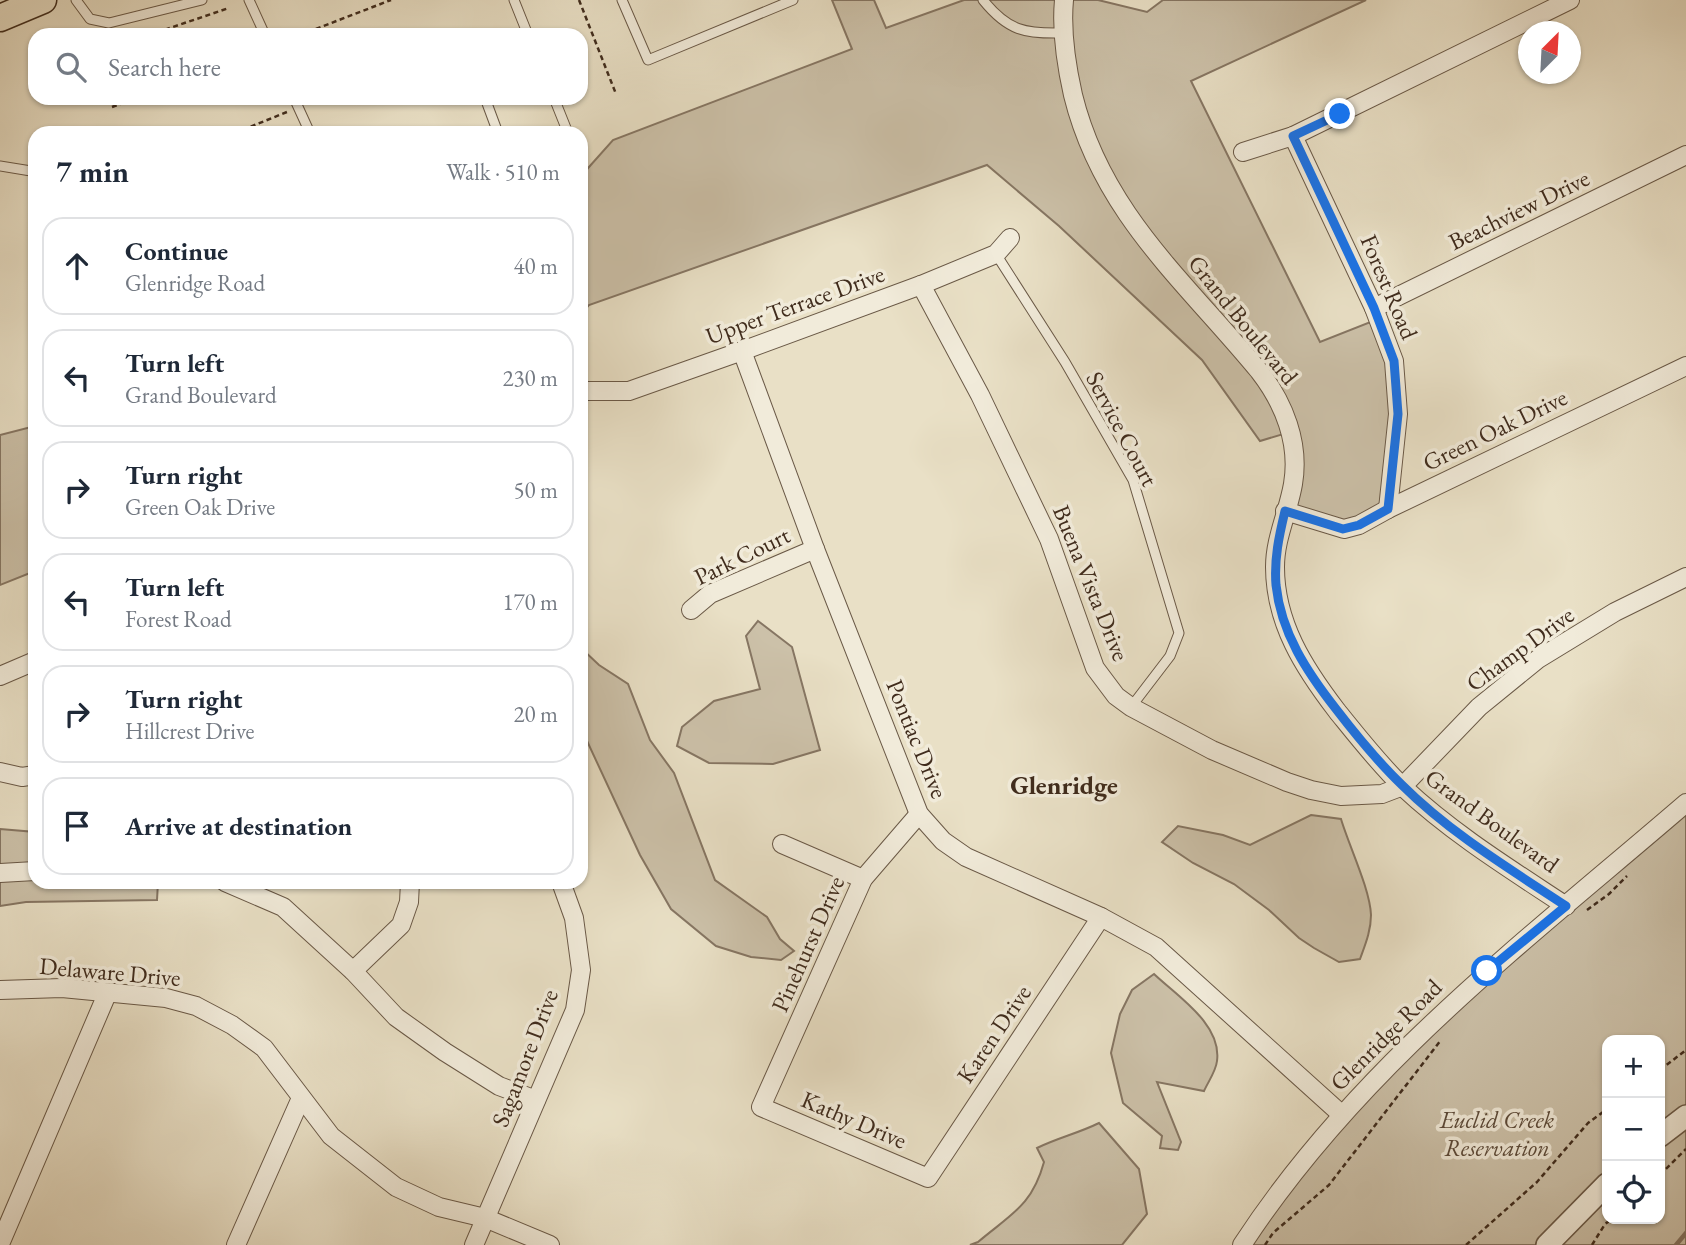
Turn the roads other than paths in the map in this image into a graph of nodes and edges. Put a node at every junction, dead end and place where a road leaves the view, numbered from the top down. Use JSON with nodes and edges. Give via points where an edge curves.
{"nodes":[{"id":1,"x":43,"y":0,"type":"edge"},
{"id":2,"x":76,"y":0,"type":"edge"},
{"id":3,"x":202,"y":0,"type":"edge"},
{"id":4,"x":249,"y":0,"type":"edge"},
{"id":5,"x":514,"y":0,"type":"edge"},
{"id":6,"x":622,"y":0,"type":"edge"},
{"id":7,"x":793,"y":0,"type":"edge"},
{"id":8,"x":982,"y":0,"type":"edge"},
{"id":9,"x":1064,"y":0,"type":"edge"},
{"id":10,"x":1570,"y":0,"type":"edge"},
{"id":11,"x":7,"y":10,"type":"edge"},
{"id":12,"x":262,"y":28,"type":"edge"},
{"id":13,"x":525,"y":28,"type":"edge"},
{"id":14,"x":1063,"y":33,"type":"junction"},
{"id":15,"x":297,"y":105,"type":"edge"},
{"id":16,"x":488,"y":105,"type":"edge"},
{"id":17,"x":557,"y":105,"type":"edge"},
{"id":18,"x":307,"y":126,"type":"edge"},
{"id":19,"x":495,"y":126,"type":"edge"},
{"id":20,"x":565,"y":126,"type":"edge"},
{"id":21,"x":1293,"y":136,"type":"junction"},
{"id":22,"x":1243,"y":152,"type":"dead end"},
{"id":23,"x":1686,"y":155,"type":"edge"},
{"id":24,"x":0,"y":166,"type":"edge"},
{"id":25,"x":28,"y":171,"type":"edge"},
{"id":26,"x":1010,"y":238,"type":"dead end"},
{"id":27,"x":996,"y":254,"type":"junction"},
{"id":28,"x":921,"y":285,"type":"junction"},
{"id":29,"x":1374,"y":308,"type":"junction"},
{"id":30,"x":742,"y":351,"type":"junction"},
{"id":31,"x":1686,"y":366,"type":"edge"},
{"id":32,"x":588,"y":391,"type":"edge"},
{"id":33,"x":1388,"y":509,"type":"junction"},
{"id":34,"x":1285,"y":511,"type":"junction"},
{"id":35,"x":815,"y":549,"type":"junction"},
{"id":36,"x":1686,"y":577,"type":"edge"},
{"id":37,"x":691,"y":610,"type":"dead end"},
{"id":38,"x":28,"y":664,"type":"edge"},
{"id":39,"x":0,"y":676,"type":"edge"},
{"id":40,"x":1131,"y":707,"type":"junction"},
{"id":41,"x":0,"y":772,"type":"edge"},
{"id":42,"x":28,"y":776,"type":"edge"},
{"id":43,"x":1403,"y":786,"type":"junction"},
{"id":44,"x":1686,"y":803,"type":"edge"},
{"id":45,"x":919,"y":814,"type":"junction"},
{"id":46,"x":782,"y":844,"type":"dead end"},
{"id":47,"x":28,"y":871,"type":"edge"},
{"id":48,"x":0,"y":873,"type":"edge"},
{"id":49,"x":863,"y":879,"type":"junction"},
{"id":50,"x":242,"y":889,"type":"edge"},
{"id":51,"x":410,"y":889,"type":"edge"},
{"id":52,"x":564,"y":889,"type":"edge"},
{"id":53,"x":1572,"y":911,"type":"junction"},
{"id":54,"x":1101,"y":917,"type":"junction"},
{"id":55,"x":353,"y":971,"type":"junction"},
{"id":56,"x":0,"y":990,"type":"edge"},
{"id":57,"x":107,"y":994,"type":"junction"},
{"id":58,"x":301,"y":1098,"type":"junction"},
{"id":59,"x":536,"y":1100,"type":"junction"},
{"id":60,"x":761,"y":1107,"type":"joint"},
{"id":61,"x":1341,"y":1114,"type":"junction"},
{"id":62,"x":1686,"y":1116,"type":"edge"},
{"id":63,"x":1665,"y":1132,"type":"edge"},
{"id":64,"x":928,"y":1178,"type":"joint"},
{"id":65,"x":1602,"y":1189,"type":"edge"},
{"id":66,"x":485,"y":1218,"type":"junction"},
{"id":67,"x":0,"y":1244,"type":"edge"},
{"id":68,"x":236,"y":1245,"type":"edge"},
{"id":69,"x":474,"y":1245,"type":"edge"},
{"id":70,"x":550,"y":1245,"type":"edge"},
{"id":71,"x":1242,"y":1245,"type":"edge"},
{"id":72,"x":1547,"y":1245,"type":"edge"}],
"edges":[{"from":1,"to":11,"type":"main road"},
{"from":2,"to":3,"type":"lane","via":[[90,19],[109,23]]},
{"from":4,"to":12,"type":"lane"},
{"from":5,"to":13,"type":"lane"},
{"from":6,"to":7,"type":"lane","via":[[648,60]]},
{"from":8,"to":14,"type":"lane","via":[[1016,30]]},
{"from":9,"to":14,"type":"street","name":"Grand Boulevard"},
{"from":10,"to":21,"type":"street"},
{"from":14,"to":34,"type":"street","name":"Grand Boulevard","via":[[1077,112],[1112,192],[1167,267],[1272,387],[1282,408],[1294,461]]},
{"from":15,"to":18,"type":"lane"},
{"from":16,"to":19,"type":"lane"},
{"from":17,"to":20,"type":"lane"},
{"from":21,"to":22,"type":"street"},
{"from":21,"to":29,"type":"street","name":"Forest Road"},
{"from":23,"to":29,"type":"street","name":"Beachview Drive"},
{"from":24,"to":25,"type":"lane"},
{"from":26,"to":27,"type":"street","name":"Upper Terrace Drive"},
{"from":27,"to":28,"type":"street","name":"Upper Terrace Drive"},
{"from":27,"to":40,"type":"lane","name":"Service Court","via":[[1133,481],[1179,633],[1170,656]]},
{"from":28,"to":30,"type":"street","name":"Upper Terrace Drive"},
{"from":28,"to":40,"type":"street","name":"Buena Vista Drive","via":[[1049,540],[1095,668],[1116,696]]},
{"from":29,"to":33,"type":"street","name":"Forest Road","via":[[1394,361],[1398,414]]},
{"from":30,"to":32,"type":"street","name":"Upper Terrace Drive","via":[[629,391]]},
{"from":30,"to":35,"type":"street","name":"Pontiac Drive"},
{"from":31,"to":33,"type":"street","name":"Green Oak Drive"},
{"from":33,"to":34,"type":"street","name":"Green Oak Drive","via":[[1343,529]]},
{"from":34,"to":43,"type":"street","name":"Grand Boulevard","via":[[1275,566],[1289,635],[1318,687]]},
{"from":35,"to":37,"type":"street","name":"Park Court","via":[[710,594]]},
{"from":35,"to":45,"type":"street","name":"Pontiac Drive"},
{"from":36,"to":43,"type":"street","name":"Champ Drive","via":[[1615,612],[1538,660],[1479,707]]},
{"from":38,"to":39,"type":"street"},
{"from":40,"to":43,"type":"street","name":"Buena Vista Drive","via":[[1212,750],[1311,790],[1365,796]]},
{"from":41,"to":42,"type":"street"},
{"from":43,"to":53,"type":"street","name":"Grand Boulevard","via":[[1452,827]]},
{"from":44,"to":53,"type":"street","name":"Glenridge Road"},
{"from":45,"to":49,"type":"street","name":"Pinehurst Drive"},
{"from":45,"to":54,"type":"street","name":"Pontiac Drive","via":[[943,841],[966,857]]},
{"from":46,"to":49,"type":"street"},
{"from":47,"to":48,"type":"street"},
{"from":49,"to":60,"type":"street","name":"Pinehurst Drive"},
{"from":50,"to":55,"type":"street","via":[[284,907]]},
{"from":51,"to":55,"type":"street","via":[[401,925]]},
{"from":52,"to":59,"type":"street","name":"Sagamore Drive","via":[[574,918],[581,970],[575,1010]]},
{"from":53,"to":61,"type":"street","name":"Glenridge Road","via":[[1487,971]]},
{"from":54,"to":61,"type":"street","name":"Pontiac Drive","via":[[1156,947]]},
{"from":54,"to":64,"type":"street","name":"Karen Drive"},
{"from":55,"to":59,"type":"street","via":[[396,1017],[444,1052],[499,1086]]},
{"from":56,"to":57,"type":"street","name":"Delaware Drive","via":[[62,988]]},
{"from":57,"to":58,"type":"street","name":"Delaware Drive","via":[[166,998],[196,1006],[264,1048]]},
{"from":57,"to":67,"type":"street"},
{"from":58,"to":66,"type":"street","name":"Delaware Drive","via":[[331,1136],[396,1187],[439,1207]]},
{"from":58,"to":68,"type":"street"},
{"from":59,"to":66,"type":"street","name":"Sagamore Drive"},
{"from":60,"to":64,"type":"street","name":"Kathy Drive"},
{"from":61,"to":71,"type":"street","name":"Glenridge Road"},
{"from":62,"to":63,"type":"street"},
{"from":65,"to":72,"type":"street"},
{"from":66,"to":69,"type":"street","name":"Sagamore Drive"},
{"from":66,"to":70,"type":"street","name":"Delaware Drive"}]}
